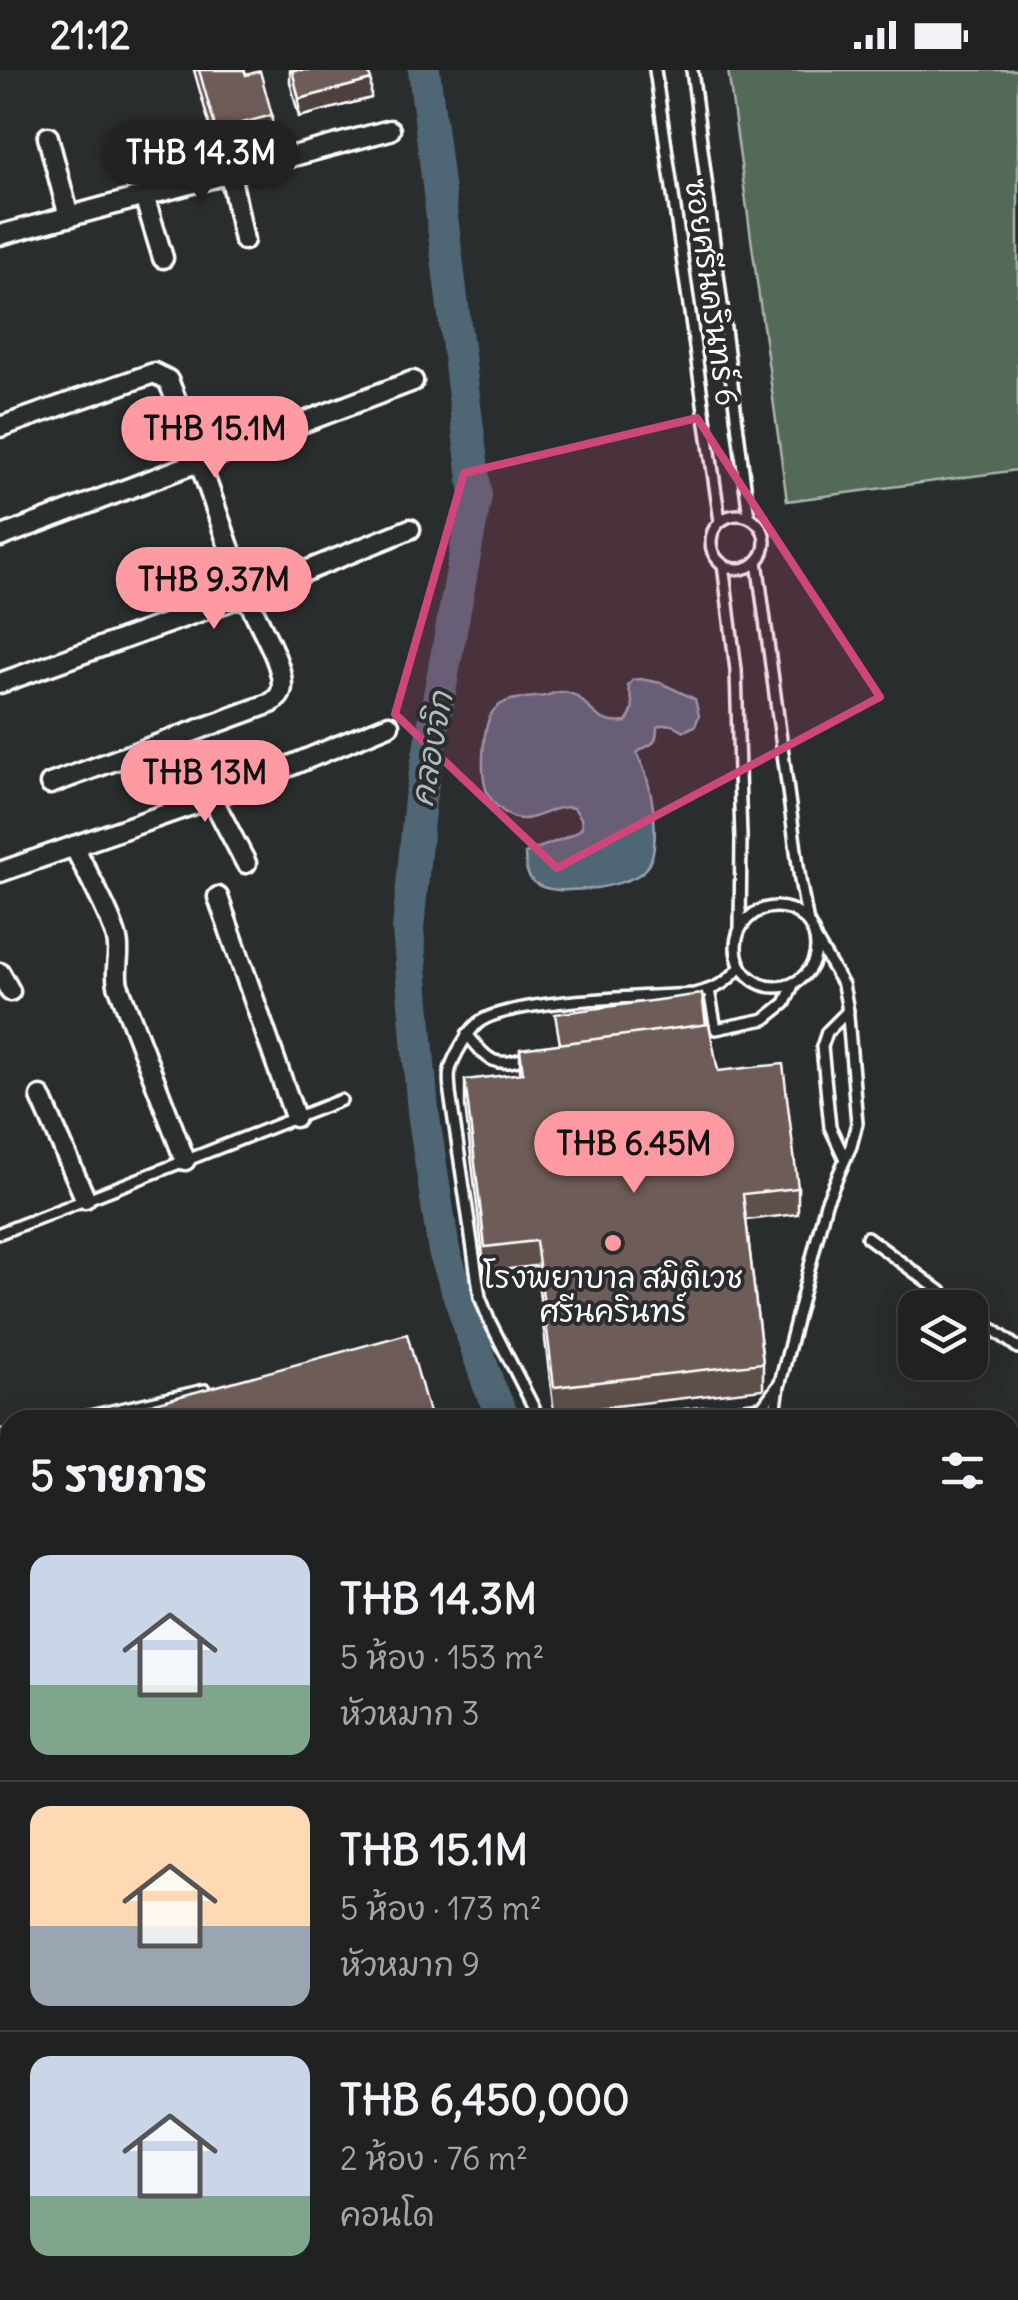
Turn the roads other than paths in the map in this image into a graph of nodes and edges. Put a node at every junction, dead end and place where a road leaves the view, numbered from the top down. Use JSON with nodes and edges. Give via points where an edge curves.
{"nodes":[{"id":1,"x":655,"y":70,"type":"edge"},
{"id":2,"x":692,"y":70,"type":"edge"},
{"id":3,"x":390,"y":130,"type":"dead end"},
{"id":4,"x":48,"y":137,"type":"dead end"},
{"id":5,"x":230,"y":173,"type":"junction"},
{"id":6,"x":144,"y":196,"type":"junction"},
{"id":7,"x":69,"y":217,"type":"junction"},
{"id":8,"x":0,"y":236,"type":"edge"},
{"id":9,"x":244,"y":240,"type":"dead end"},
{"id":10,"x":163,"y":258,"type":"dead end"},
{"id":11,"x":413,"y":382,"type":"dead end"},
{"id":12,"x":0,"y":427,"type":"edge"},
{"id":13,"x":200,"y":461,"type":"junction"},
{"id":14,"x":749,"y":517,"type":"junction"},
{"id":15,"x":720,"y":521,"type":"junction"},
{"id":16,"x":410,"y":529,"type":"dead end"},
{"id":17,"x":0,"y":537,"type":"edge"},
{"id":18,"x":757,"y":561,"type":"junction"},
{"id":19,"x":723,"y":564,"type":"junction"},
{"id":20,"x":246,"y":595,"type":"junction"},
{"id":21,"x":0,"y":684,"type":"edge"},
{"id":22,"x":389,"y":725,"type":"dead end"},
{"id":23,"x":50,"y":784,"type":"dead end"},
{"id":24,"x":212,"y":798,"type":"junction"},
{"id":25,"x":74,"y":846,"type":"junction"},
{"id":26,"x":246,"y":864,"type":"dead end"},
{"id":27,"x":0,"y":872,"type":"edge"},
{"id":28,"x":218,"y":897,"type":"dead end"},
{"id":29,"x":808,"y":923,"type":"junction"},
{"id":30,"x":740,"y":929,"type":"junction"},
{"id":31,"x":815,"y":938,"type":"junction"},
{"id":32,"x":742,"y":966,"type":"junction"},
{"id":33,"x":0,"y":973,"type":"edge"},
{"id":34,"x":794,"y":983,"type":"junction"},
{"id":35,"x":709,"y":990,"type":"junction"},
{"id":36,"x":10,"y":991,"type":"dead end"},
{"id":37,"x":848,"y":1012,"type":"junction"},
{"id":38,"x":468,"y":1034,"type":"junction"},
{"id":39,"x":542,"y":1054,"type":"edge"},
{"id":40,"x":41,"y":1096,"type":"dead end"},
{"id":41,"x":341,"y":1100,"type":"dead end"},
{"id":42,"x":295,"y":1117,"type":"junction"},
{"id":43,"x":185,"y":1160,"type":"junction"},
{"id":44,"x":845,"y":1160,"type":"junction"},
{"id":45,"x":85,"y":1198,"type":"junction"},
{"id":46,"x":0,"y":1234,"type":"edge"},
{"id":47,"x":866,"y":1236,"type":"dead end"},
{"id":48,"x":939,"y":1290,"type":"edge"},
{"id":49,"x":988,"y":1326,"type":"edge"},
{"id":50,"x":1018,"y":1348,"type":"edge"},
{"id":51,"x":780,"y":1383,"type":"junction"},
{"id":52,"x":206,"y":1390,"type":"edge"},
{"id":53,"x":117,"y":1410,"type":"edge"},
{"id":54,"x":535,"y":1410,"type":"edge"},
{"id":55,"x":740,"y":1410,"type":"edge"},
{"id":56,"x":776,"y":1410,"type":"edge"}],
"edges":[{"from":1,"to":15,"type":"lane","name":"ซอยศรีนครินทร์ 6"},
{"from":2,"to":14,"type":"lane","name":"ซอยศรีนครินทร์ 6"},
{"from":3,"to":5,"type":"street"},
{"from":4,"to":7,"type":"street"},
{"from":5,"to":6,"type":"street"},
{"from":5,"to":9,"type":"street"},
{"from":6,"to":7,"type":"street"},
{"from":6,"to":10,"type":"street"},
{"from":7,"to":8,"type":"street"},
{"from":11,"to":13,"type":"street"},
{"from":12,"to":13,"type":"street","via":[[154,373],[168,380]]},
{"from":13,"to":17,"type":"street"},
{"from":13,"to":20,"type":"street"},
{"from":14,"to":15,"type":"lane"},
{"from":14,"to":18,"type":"lane","name":"ซอยศรีนครินทร์ 6","via":[[765,536]]},
{"from":15,"to":19,"type":"lane","name":"ซอยศรีนครินทร์ 6","via":[[711,543]]},
{"from":16,"to":20,"type":"street"},
{"from":18,"to":19,"type":"lane","via":[[744,568]]},
{"from":18,"to":29,"type":"lane"},
{"from":19,"to":30,"type":"lane","via":[[736,670]]},
{"from":20,"to":21,"type":"street"},
{"from":20,"to":23,"type":"street","via":[[280,670],[279,697]]},
{"from":22,"to":24,"type":"street"},
{"from":24,"to":25,"type":"street"},
{"from":24,"to":26,"type":"street"},
{"from":25,"to":27,"type":"street"},
{"from":25,"to":43,"type":"street","via":[[117,940],[118,986]]},
{"from":28,"to":42,"type":"street"},
{"from":29,"to":30,"type":"lane","via":[[772,907]]},
{"from":29,"to":31,"type":"lane"},
{"from":30,"to":32,"type":"lane"},
{"from":31,"to":34,"type":"lane","via":[[812,964]]},
{"from":31,"to":37,"type":"lane","via":[[843,985]]},
{"from":32,"to":34,"type":"lane","via":[[759,983]]},
{"from":32,"to":35,"type":"lane"},
{"from":33,"to":36,"type":"street"},
{"from":34,"to":35,"type":"lane","via":[[784,1004],[765,1019],[716,1029]]},
{"from":35,"to":38,"type":"lane","via":[[494,1013]]},
{"from":37,"to":44,"type":"lane","via":[[857,1123]]},
{"from":37,"to":44,"type":"lane","via":[[822,1047],[830,1127]]},
{"from":38,"to":39,"type":"lane","via":[[501,1064]]},
{"from":38,"to":54,"type":"lane","via":[[450,1070],[450,1094],[476,1277],[488,1320]]},
{"from":40,"to":45,"type":"street"},
{"from":41,"to":42,"type":"lane"},
{"from":42,"to":43,"type":"lane"},
{"from":43,"to":45,"type":"lane"},
{"from":44,"to":51,"type":"lane","via":[[826,1203]]},
{"from":45,"to":46,"type":"lane"},
{"from":47,"to":48,"type":"lane"},
{"from":49,"to":50,"type":"lane"},
{"from":51,"to":55,"type":"lane","via":[[762,1407]]},
{"from":51,"to":56,"type":"lane"},
{"from":52,"to":53,"type":"lane"}]}
